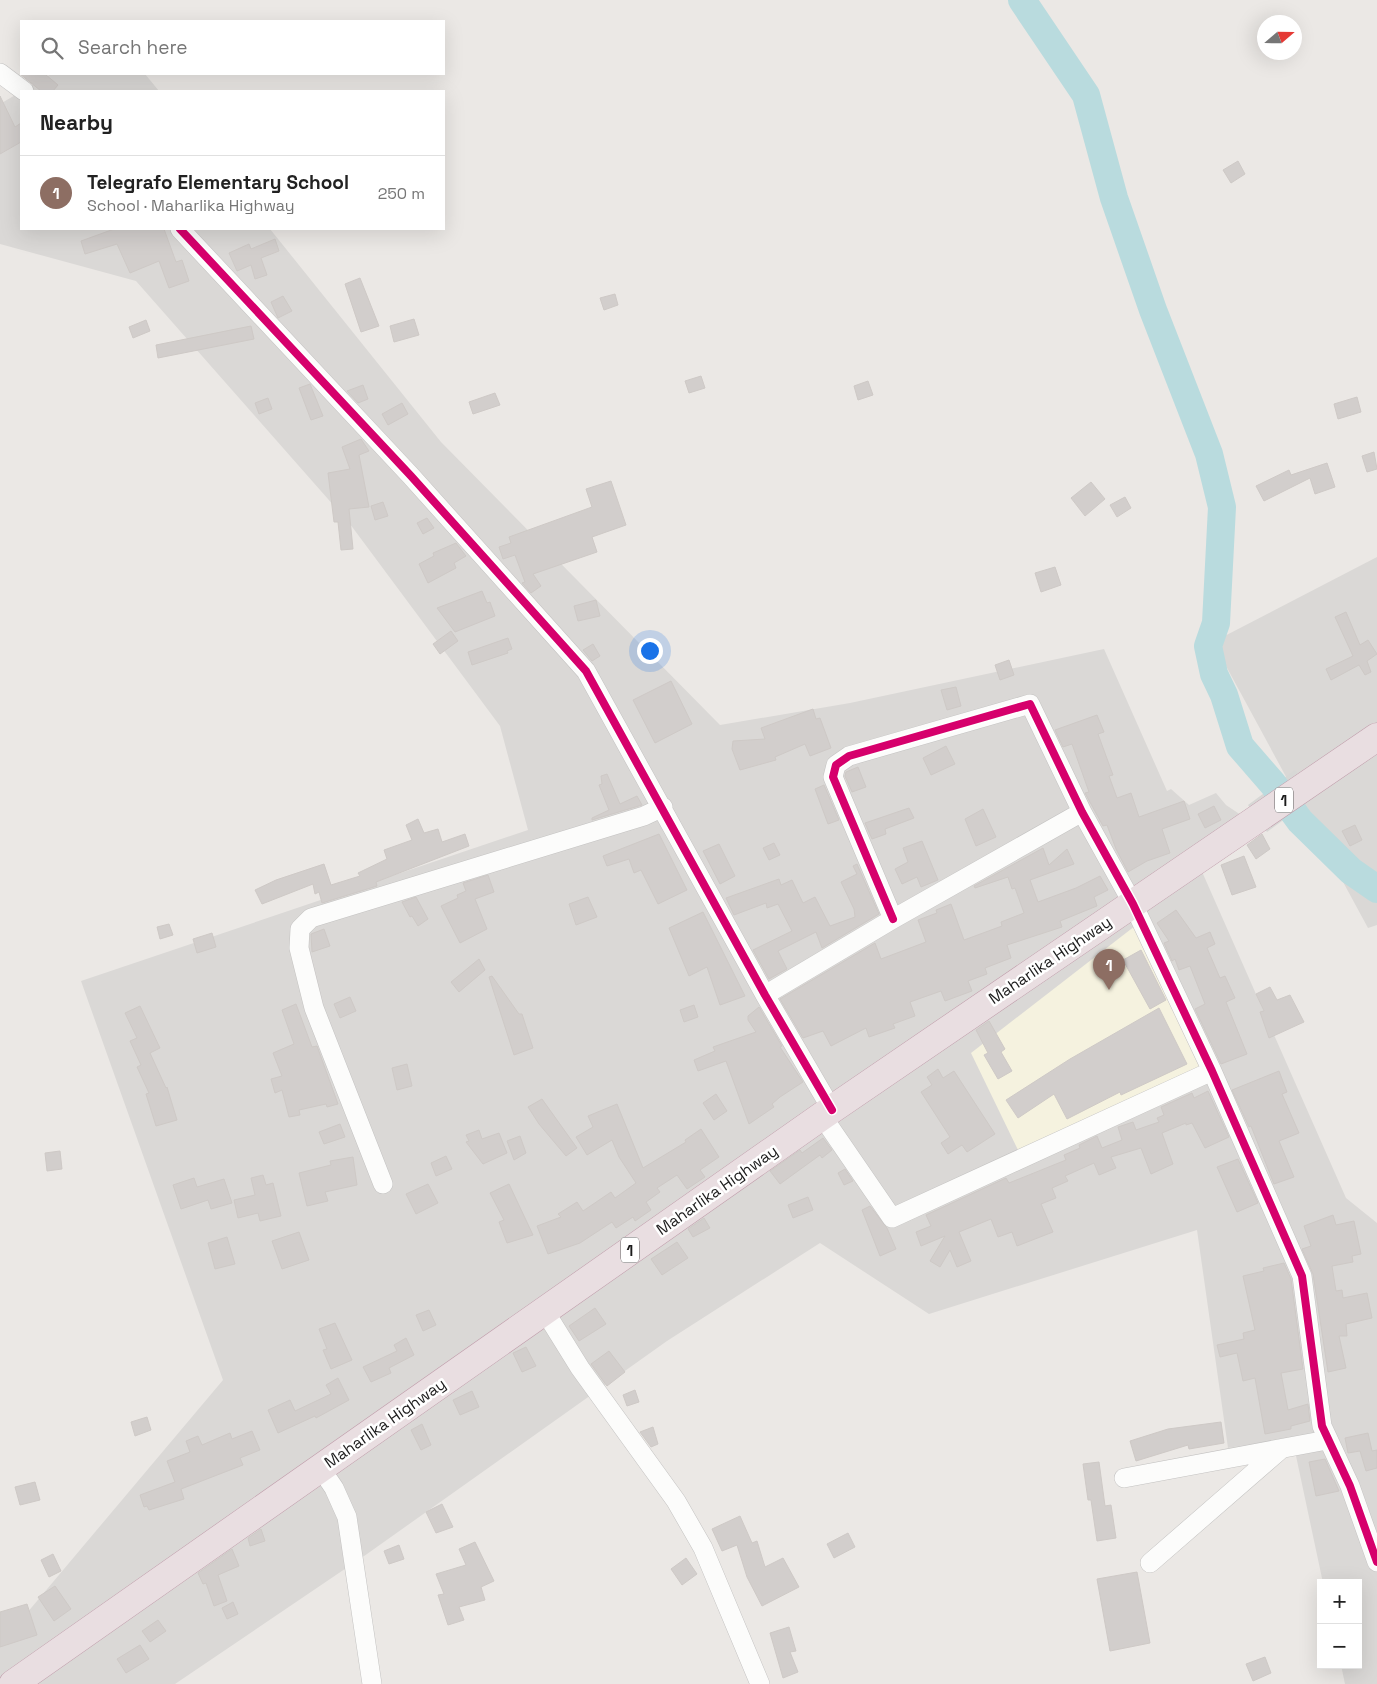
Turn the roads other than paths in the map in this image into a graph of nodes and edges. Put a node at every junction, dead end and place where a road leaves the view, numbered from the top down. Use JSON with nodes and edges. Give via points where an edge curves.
{"nodes":[{"id":1,"x":0,"y":73,"type":"edge"},
{"id":2,"x":23,"y":90,"type":"edge"},
{"id":3,"x":181,"y":230,"type":"edge"},
{"id":4,"x":1377,"y":737,"type":"edge"},
{"id":5,"x":663,"y":807,"type":"junction"},
{"id":6,"x":1082,"y":812,"type":"junction"},
{"id":7,"x":1133,"y":904,"type":"junction"},
{"id":8,"x":893,"y":919,"type":"junction"},
{"id":9,"x":765,"y":995,"type":"junction"},
{"id":10,"x":1212,"y":1072,"type":"junction"},
{"id":11,"x":827,"y":1113,"type":"junction"},
{"id":12,"x":383,"y":1184,"type":"dead end"},
{"id":13,"x":544,"y":1310,"type":"junction"},
{"id":14,"x":1327,"y":1440,"type":"junction"},
{"id":15,"x":1281,"y":1449,"type":"junction"},
{"id":16,"x":320,"y":1469,"type":"junction"},
{"id":17,"x":1124,"y":1478,"type":"dead end"},
{"id":18,"x":1377,"y":1562,"type":"edge"},
{"id":19,"x":1150,"y":1563,"type":"dead end"},
{"id":20,"x":13,"y":1684,"type":"edge"},
{"id":21,"x":372,"y":1684,"type":"edge"},
{"id":22,"x":760,"y":1684,"type":"edge"}],
"edges":[{"from":1,"to":2,"type":"street"},
{"from":3,"to":5,"type":"street","via":[[411,476],[586,671]]},
{"from":4,"to":7,"type":"highway","name":"Maharlika Highway","number":"1"},
{"from":5,"to":9,"type":"street"},
{"from":5,"to":12,"type":"street","via":[[311,918],[300,929],[299,948],[314,1008]]},
{"from":6,"to":7,"type":"street"},
{"from":6,"to":8,"type":"street"},
{"from":6,"to":8,"type":"street","via":[[1030,704],[849,756],[836,765],[833,777]]},
{"from":7,"to":10,"type":"street"},
{"from":7,"to":11,"type":"highway","name":"Maharlika Highway","number":"1"},
{"from":8,"to":9,"type":"street"},
{"from":9,"to":11,"type":"street"},
{"from":10,"to":11,"type":"street","via":[[892,1218]]},
{"from":10,"to":14,"type":"street","via":[[1302,1276],[1322,1426]]},
{"from":11,"to":13,"type":"highway","name":"Maharlika Highway","number":"1"},
{"from":13,"to":16,"type":"highway","name":"Maharlika Highway","number":"1"},
{"from":13,"to":22,"type":"street","via":[[580,1368],[680,1509],[703,1548]]},
{"from":14,"to":15,"type":"street"},
{"from":14,"to":18,"type":"street","via":[[1350,1486]]},
{"from":15,"to":17,"type":"street"},
{"from":15,"to":19,"type":"street"},
{"from":16,"to":20,"type":"highway","name":"Maharlika Highway","number":"1"},
{"from":16,"to":21,"type":"street","via":[[334,1488],[347,1517]]}]}
